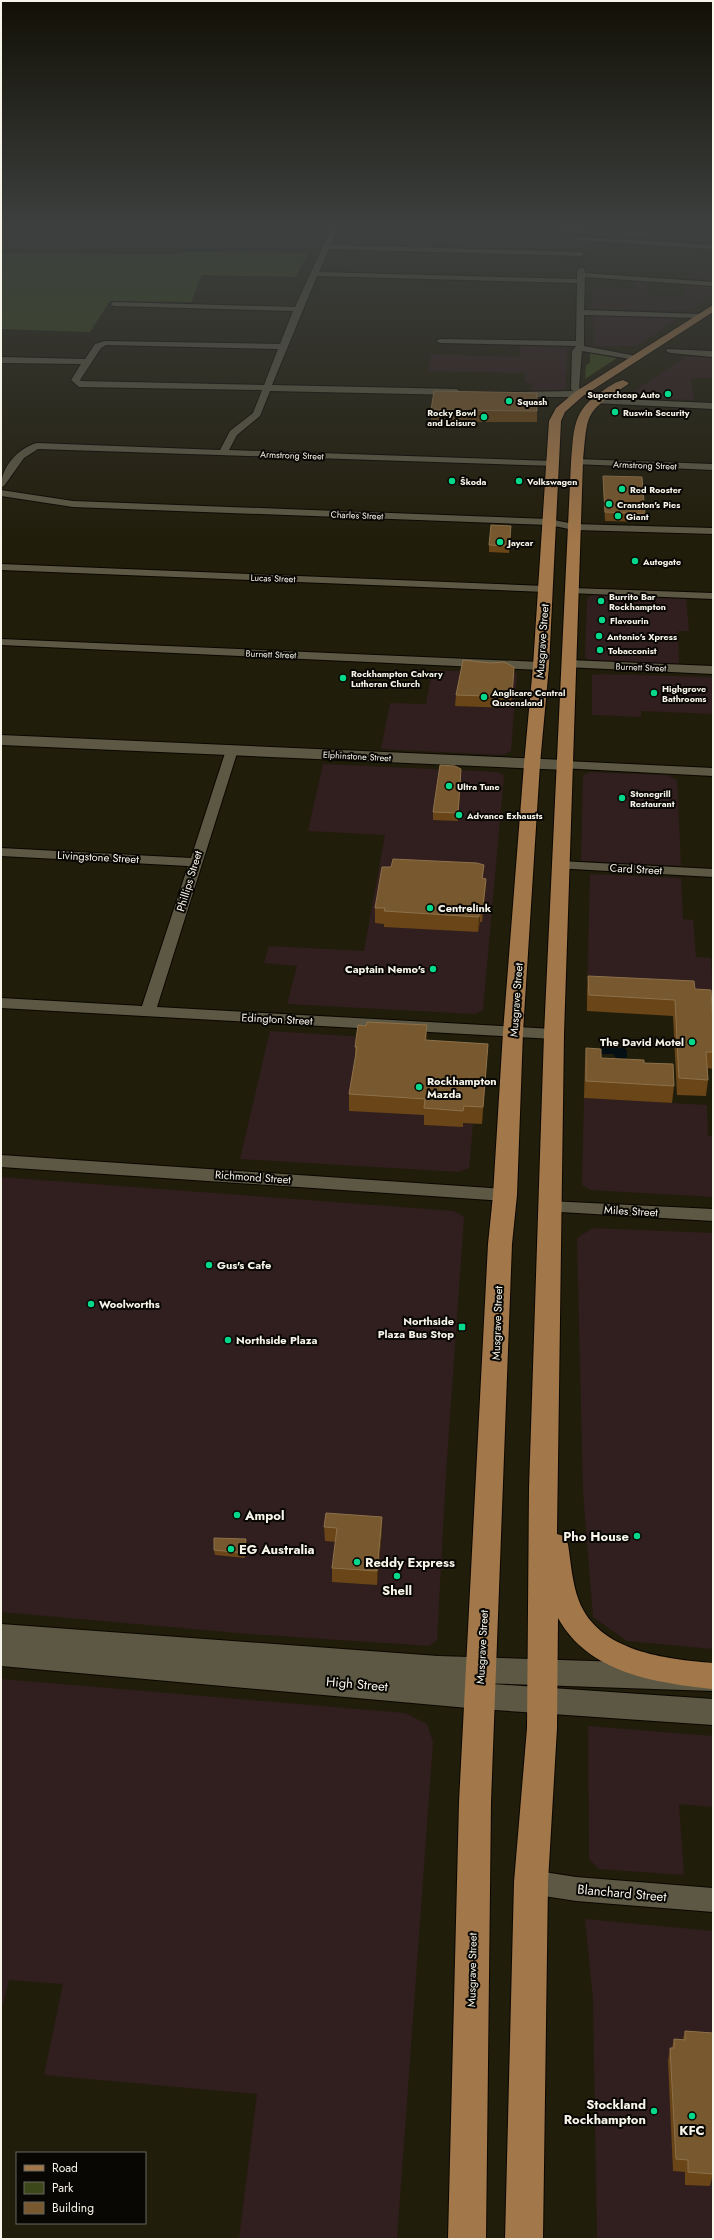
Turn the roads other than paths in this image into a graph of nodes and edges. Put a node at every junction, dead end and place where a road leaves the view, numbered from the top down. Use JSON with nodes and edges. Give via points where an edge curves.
{"nodes":[{"id":1,"x":289,"y":333,"type":"edge"},
{"id":2,"x":580,"y":333,"type":"edge"},
{"id":3,"x":674,"y":333,"type":"edge"},
{"id":4,"x":689,"y":339,"type":"dead end"},
{"id":5,"x":440,"y":341,"type":"dead end"},
{"id":6,"x":580,"y":346,"type":"junction"},
{"id":7,"x":283,"y":347,"type":"junction"},
{"id":8,"x":670,"y":351,"type":"junction"},
{"id":9,"x":713,"y":354,"type":"edge"},
{"id":10,"x":633,"y":358,"type":"junction"},
{"id":11,"x":1,"y":360,"type":"edge"},
{"id":12,"x":658,"y":360,"type":"dead end"},
{"id":13,"x":86,"y":362,"type":"junction"},
{"id":14,"x":633,"y":376,"type":"dead end"},
{"id":15,"x":267,"y":388,"type":"junction"},
{"id":16,"x":464,"y":393,"type":"edge"},
{"id":17,"x":580,"y":393,"type":"junction"},
{"id":18,"x":503,"y":394,"type":"edge"},
{"id":19,"x":596,"y":401,"type":"junction"},
{"id":20,"x":713,"y":406,"type":"edge"},
{"id":21,"x":223,"y":452,"type":"junction"},
{"id":22,"x":577,"y":462,"type":"junction"},
{"id":23,"x":553,"y":464,"type":"junction"},
{"id":24,"x":713,"y":467,"type":"edge"},
{"id":25,"x":1,"y":484,"type":"edge"},
{"id":26,"x":1,"y":493,"type":"edge"},
{"id":27,"x":549,"y":522,"type":"junction"},
{"id":28,"x":574,"y":527,"type":"junction"},
{"id":29,"x":713,"y":531,"type":"edge"},
{"id":30,"x":1,"y":567,"type":"edge"},
{"id":31,"x":545,"y":589,"type":"junction"},
{"id":32,"x":572,"y":591,"type":"junction"},
{"id":33,"x":713,"y":596,"type":"edge"},
{"id":34,"x":1,"y":642,"type":"edge"},
{"id":35,"x":569,"y":664,"type":"junction"},
{"id":36,"x":541,"y":666,"type":"junction"},
{"id":37,"x":713,"y":670,"type":"edge"},
{"id":38,"x":1,"y":740,"type":"edge"},
{"id":39,"x":232,"y":750,"type":"junction"},
{"id":40,"x":532,"y":764,"type":"junction"},
{"id":41,"x":564,"y":765,"type":"junction"},
{"id":42,"x":713,"y":772,"type":"edge"},
{"id":43,"x":1,"y":852,"type":"edge"},
{"id":44,"x":195,"y":862,"type":"junction"},
{"id":45,"x":560,"y":865,"type":"junction"},
{"id":46,"x":713,"y":873,"type":"edge"},
{"id":47,"x":1,"y":1003,"type":"edge"},
{"id":48,"x":148,"y":1012,"type":"junction"},
{"id":49,"x":513,"y":1032,"type":"junction"},
{"id":50,"x":554,"y":1034,"type":"junction"},
{"id":51,"x":1,"y":1161,"type":"edge"},
{"id":52,"x":505,"y":1195,"type":"junction"},
{"id":53,"x":549,"y":1208,"type":"junction"},
{"id":54,"x":713,"y":1215,"type":"edge"},
{"id":55,"x":543,"y":1488,"type":"junction"},
{"id":56,"x":1,"y":1636,"type":"edge"},
{"id":57,"x":1,"y":1654,"type":"edge"},
{"id":58,"x":713,"y":1677,"type":"edge"},
{"id":59,"x":480,"y":1683,"type":"junction"},
{"id":60,"x":543,"y":1686,"type":"junction"},
{"id":61,"x":713,"y":1712,"type":"edge"},
{"id":62,"x":531,"y":1882,"type":"junction"},
{"id":63,"x":713,"y":1900,"type":"edge"},
{"id":64,"x":467,"y":2239,"type":"edge"},
{"id":65,"x":524,"y":2239,"type":"edge"}],
"edges":[{"from":1,"to":7,"type":"street"},
{"from":2,"to":6,"type":"street"},
{"from":3,"to":10,"type":"main road"},
{"from":4,"to":8,"type":"main road"},
{"from":5,"to":6,"type":"street"},
{"from":6,"to":10,"type":"street"},
{"from":6,"to":17,"type":"street","via":[[576,351],[575,389]]},
{"from":7,"to":13,"type":"street","via":[[106,343],[98,346]]},
{"from":7,"to":15,"type":"street"},
{"from":8,"to":9,"type":"street"},
{"from":8,"to":12,"type":"main road"},
{"from":10,"to":17,"type":"main road"},
{"from":11,"to":13,"type":"street"},
{"from":13,"to":15,"type":"street","via":[[75,380],[79,384]]},
{"from":14,"to":19,"type":"main road"},
{"from":15,"to":16,"type":"street"},
{"from":15,"to":21,"type":"street","via":[[257,414],[233,433]]},
{"from":17,"to":18,"type":"street"},
{"from":17,"to":23,"type":"main road","name":"Musgrave Street","via":[[560,410],[555,420]]},
{"from":19,"to":20,"type":"street"},
{"from":19,"to":22,"type":"main road","via":[[586,411],[580,433]]},
{"from":21,"to":23,"type":"street","name":"Armstrong Street"},
{"from":21,"to":25,"type":"street","name":"Armstrong Street","via":[[46,446],[31,448],[22,454]]},
{"from":22,"to":24,"type":"street","name":"Armstrong Street"},
{"from":22,"to":28,"type":"main road"},
{"from":23,"to":27,"type":"main road","name":"Musgrave Street"},
{"from":26,"to":27,"type":"street","name":"Charles Street","via":[[73,504]]},
{"from":27,"to":28,"type":"street","name":"Charles Street"},
{"from":27,"to":31,"type":"main road","name":"Musgrave Street"},
{"from":28,"to":29,"type":"street","name":"Charles Street"},
{"from":28,"to":32,"type":"main road"},
{"from":30,"to":31,"type":"street","name":"Lucas Street"},
{"from":31,"to":36,"type":"main road","name":"Musgrave Street"},
{"from":32,"to":33,"type":"street"},
{"from":32,"to":35,"type":"main road"},
{"from":34,"to":36,"type":"street","name":"Burnett Street"},
{"from":35,"to":37,"type":"street","name":"Burnett Street"},
{"from":35,"to":41,"type":"main road"},
{"from":36,"to":40,"type":"main road","name":"Musgrave Street"},
{"from":38,"to":39,"type":"street","name":"Elphinstone Street"},
{"from":39,"to":40,"type":"street","name":"Elphinstone Street"},
{"from":39,"to":44,"type":"street","name":"Phillips Street"},
{"from":40,"to":41,"type":"street","name":"Elphinstone Street"},
{"from":40,"to":49,"type":"main road","name":"Musgrave Street"},
{"from":41,"to":42,"type":"street","name":"Elphinstone Street"},
{"from":41,"to":45,"type":"main road"},
{"from":43,"to":44,"type":"street","name":"Livingstone Street"},
{"from":44,"to":48,"type":"street","name":"Phillips Street"},
{"from":45,"to":46,"type":"street","name":"Card Street"},
{"from":45,"to":50,"type":"main road"},
{"from":47,"to":48,"type":"street","name":"Edington Street"},
{"from":48,"to":49,"type":"street","name":"Edington Street"},
{"from":49,"to":50,"type":"street","name":"Edington Street"},
{"from":49,"to":52,"type":"main road","name":"Musgrave Street"},
{"from":50,"to":53,"type":"main road"},
{"from":51,"to":52,"type":"street","name":"Richmond Street"},
{"from":52,"to":59,"type":"main road","name":"Musgrave Street","via":[[500,1244]]},
{"from":53,"to":54,"type":"street","name":"Miles Street"},
{"from":53,"to":55,"type":"main road"},
{"from":55,"to":58,"type":"main road","via":[[565,1604],[579,1627],[619,1657],[679,1673]]},
{"from":55,"to":60,"type":"main road"},
{"from":56,"to":59,"type":"main road","name":"High Street","via":[[395,1666]]},
{"from":57,"to":59,"type":"main road","name":"High Street"},
{"from":58,"to":60,"type":"main road","name":"High Street"},
{"from":59,"to":60,"type":"main road","name":"High Street"},
{"from":59,"to":64,"type":"main road","name":"Musgrave Street","via":[[475,1802]]},
{"from":60,"to":61,"type":"main road","name":"High Street"},
{"from":60,"to":62,"type":"main road"},
{"from":62,"to":63,"type":"street","name":"Blanchard Street","via":[[576,1889]]},
{"from":62,"to":65,"type":"main road"}]}
